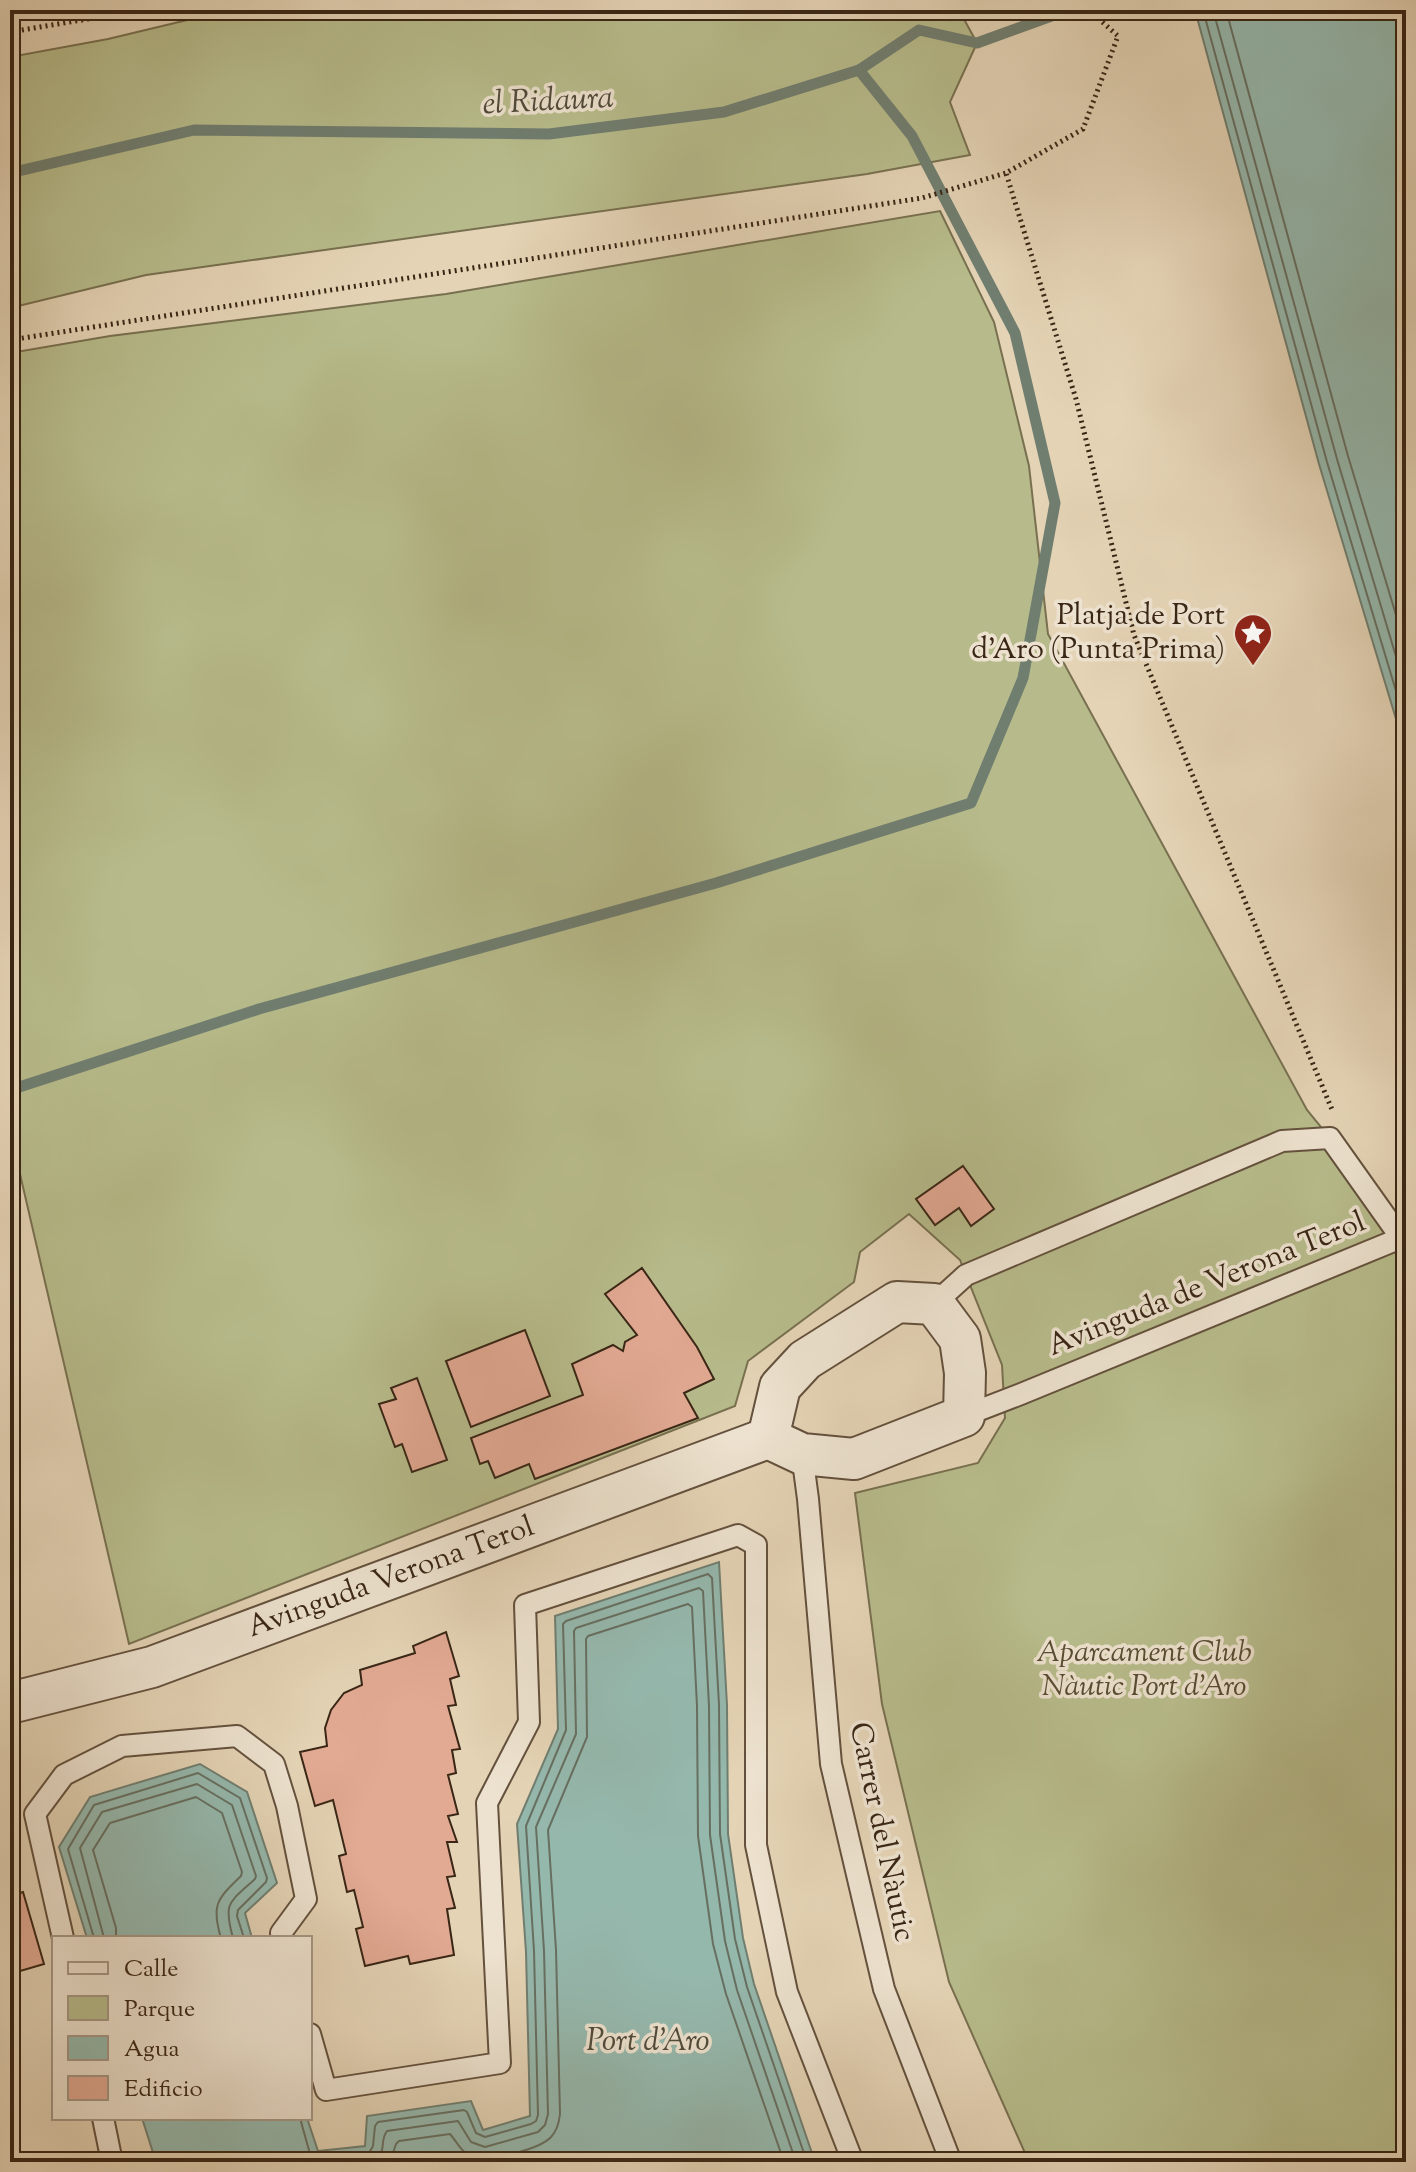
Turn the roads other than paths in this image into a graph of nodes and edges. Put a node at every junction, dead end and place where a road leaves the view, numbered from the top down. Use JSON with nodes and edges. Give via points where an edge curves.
{"nodes":[{"id":1,"x":934,"y":1304,"type":"junction"},
{"id":2,"x":964,"y":1416,"type":"junction"},
{"id":3,"x":785,"y":1446,"type":"junction"},
{"id":4,"x":10,"y":1703,"type":"edge"},
{"id":5,"x":63,"y":1936,"type":"edge"},
{"id":6,"x":282,"y":1936,"type":"edge"},
{"id":7,"x":312,"y":2041,"type":"edge"},
{"id":8,"x":103,"y":2120,"type":"edge"},
{"id":9,"x":112,"y":2162,"type":"edge"},
{"id":10,"x":853,"y":2162,"type":"edge"},
{"id":11,"x":951,"y":2162,"type":"edge"}],
"edges":[{"from":1,"to":2,"type":"street","via":[[960,1339]]},
{"from":1,"to":2,"type":"lane","name":"Avinguda de Verona Terol","via":[[966,1275],[1282,1141],[1330,1138],[1401,1238]]},
{"from":1,"to":3,"type":"street","via":[[897,1302],[805,1360],[780,1387]]},
{"from":2,"to":3,"type":"street","via":[[854,1459]]},
{"from":3,"to":4,"type":"street","name":"Avinguda Verona Terol","via":[[152,1667]]},
{"from":3,"to":11,"type":"lane","name":"Carrer del Nàutic","via":[[808,1499],[831,1764],[884,1989]]},
{"from":5,"to":6,"type":"lane","via":[[35,1814],[64,1775],[122,1746],[237,1736],[274,1764],[287,1806],[306,1899]]},
{"from":7,"to":10,"type":"lane","via":[[326,2090],[500,2063],[487,1803],[529,1722],[525,1605],[738,1535],[756,1545],[756,1845],[787,1992]]},
{"from":8,"to":9,"type":"lane"}]}
